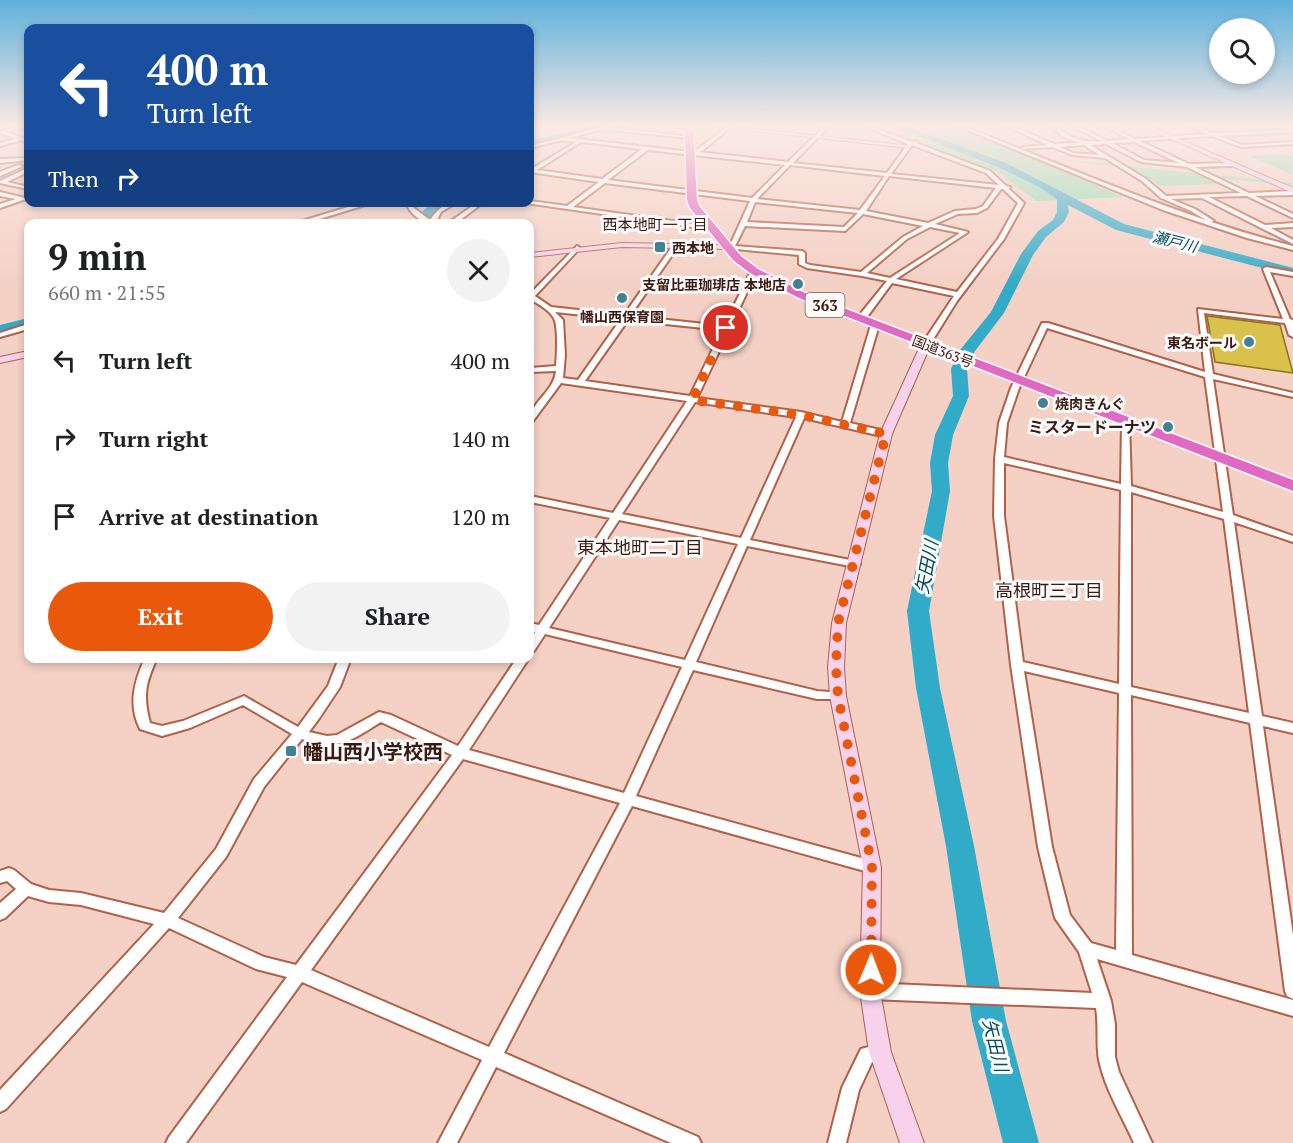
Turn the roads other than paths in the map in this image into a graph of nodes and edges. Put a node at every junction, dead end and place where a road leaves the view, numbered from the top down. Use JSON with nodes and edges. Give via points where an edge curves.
{"nodes":[{"id":1,"x":7,"y":179,"type":"edge"},
{"id":2,"x":600,"y":179,"type":"edge"},
{"id":3,"x":691,"y":179,"type":"edge"},
{"id":4,"x":774,"y":179,"type":"edge"},
{"id":5,"x":886,"y":179,"type":"edge"},
{"id":6,"x":919,"y":179,"type":"edge"},
{"id":7,"x":997,"y":179,"type":"edge"},
{"id":8,"x":1091,"y":179,"type":"edge"},
{"id":9,"x":1218,"y":179,"type":"edge"},
{"id":10,"x":1266,"y":179,"type":"edge"},
{"id":11,"x":1267,"y":179,"type":"edge"},
{"id":12,"x":606,"y":180,"type":"junction"},
{"id":13,"x":1144,"y":180,"type":"joint"},
{"id":14,"x":24,"y":184,"type":"edge"},
{"id":15,"x":20,"y":186,"type":"junction"},
{"id":16,"x":24,"y":187,"type":"edge"},
{"id":17,"x":999,"y":188,"type":"junction"},
{"id":18,"x":1008,"y":188,"type":"junction"},
{"id":19,"x":1293,"y":191,"type":"edge"},
{"id":20,"x":692,"y":193,"type":"junction"},
{"id":21,"x":0,"y":194,"type":"edge"},
{"id":22,"x":1248,"y":194,"type":"junction"},
{"id":23,"x":1201,"y":195,"type":"junction"},
{"id":24,"x":1131,"y":197,"type":"junction"},
{"id":25,"x":1163,"y":197,"type":"junction"},
{"id":26,"x":1178,"y":197,"type":"junction"},
{"id":27,"x":754,"y":199,"type":"junction"},
{"id":28,"x":534,"y":203,"type":"edge"},
{"id":29,"x":0,"y":206,"type":"edge"},
{"id":30,"x":355,"y":207,"type":"edge"},
{"id":31,"x":412,"y":207,"type":"edge"},
{"id":32,"x":446,"y":207,"type":"edge"},
{"id":33,"x":475,"y":207,"type":"edge"},
{"id":34,"x":568,"y":207,"type":"junction"},
{"id":35,"x":1193,"y":210,"type":"junction"},
{"id":36,"x":862,"y":212,"type":"junction"},
{"id":37,"x":417,"y":214,"type":"junction"},
{"id":38,"x":1293,"y":216,"type":"edge"},
{"id":39,"x":313,"y":219,"type":"edge"},
{"id":40,"x":414,"y":219,"type":"edge"},
{"id":41,"x":425,"y":219,"type":"edge"},
{"id":42,"x":434,"y":219,"type":"edge"},
{"id":43,"x":457,"y":219,"type":"edge"},
{"id":44,"x":743,"y":224,"type":"junction"},
{"id":45,"x":931,"y":224,"type":"junction"},
{"id":46,"x":1293,"y":225,"type":"edge"},
{"id":47,"x":1265,"y":227,"type":"junction"},
{"id":48,"x":713,"y":228,"type":"junction"},
{"id":49,"x":1221,"y":228,"type":"junction"},
{"id":50,"x":1293,"y":242,"type":"edge"},
{"id":51,"x":676,"y":245,"type":"junction"},
{"id":52,"x":728,"y":247,"type":"junction"},
{"id":53,"x":577,"y":248,"type":"junction"},
{"id":54,"x":1293,"y":248,"type":"edge"},
{"id":55,"x":534,"y":254,"type":"edge"},
{"id":56,"x":754,"y":271,"type":"junction"},
{"id":57,"x":862,"y":274,"type":"junction"},
{"id":58,"x":1293,"y":274,"type":"edge"},
{"id":59,"x":891,"y":280,"type":"junction"},
{"id":60,"x":534,"y":293,"type":"edge"},
{"id":61,"x":959,"y":295,"type":"junction"},
{"id":62,"x":534,"y":300,"type":"edge"},
{"id":63,"x":549,"y":309,"type":"junction"},
{"id":64,"x":627,"y":317,"type":"junction"},
{"id":65,"x":861,"y":319,"type":"junction"},
{"id":66,"x":24,"y":321,"type":"edge"},
{"id":67,"x":1291,"y":322,"type":"edge"},
{"id":68,"x":875,"y":325,"type":"junction"},
{"id":69,"x":0,"y":328,"type":"edge"},
{"id":70,"x":24,"y":328,"type":"edge"},
{"id":71,"x":726,"y":328,"type":"junction"},
{"id":72,"x":0,"y":335,"type":"edge"},
{"id":73,"x":1293,"y":335,"type":"edge"},
{"id":74,"x":928,"y":345,"type":"junction"},
{"id":75,"x":24,"y":355,"type":"edge"},
{"id":76,"x":0,"y":360,"type":"edge"},
{"id":77,"x":561,"y":368,"type":"junction"},
{"id":78,"x":534,"y":370,"type":"edge"},
{"id":79,"x":1210,"y":376,"type":"junction"},
{"id":80,"x":1018,"y":379,"type":"junction"},
{"id":81,"x":559,"y":380,"type":"junction"},
{"id":82,"x":580,"y":383,"type":"junction"},
{"id":83,"x":1293,"y":395,"type":"edge"},
{"id":84,"x":692,"y":400,"type":"junction"},
{"id":85,"x":534,"y":414,"type":"edge"},
{"id":86,"x":801,"y":415,"type":"junction"},
{"id":87,"x":1126,"y":422,"type":"junction"},
{"id":88,"x":845,"y":425,"type":"junction"},
{"id":89,"x":886,"y":434,"type":"junction"},
{"id":90,"x":1219,"y":458,"type":"junction"},
{"id":91,"x":999,"y":459,"type":"junction"},
{"id":92,"x":1293,"y":486,"type":"edge"},
{"id":93,"x":1126,"y":488,"type":"junction"},
{"id":94,"x":534,"y":500,"type":"edge"},
{"id":95,"x":614,"y":516,"type":"junction"},
{"id":96,"x":1228,"y":517,"type":"junction"},
{"id":97,"x":1293,"y":539,"type":"edge"},
{"id":98,"x":743,"y":541,"type":"junction"},
{"id":99,"x":855,"y":564,"type":"junction"},
{"id":100,"x":536,"y":629,"type":"edge"},
{"id":101,"x":149,"y":663,"type":"edge"},
{"id":102,"x":343,"y":663,"type":"edge"},
{"id":103,"x":520,"y":663,"type":"edge"},
{"id":104,"x":689,"y":665,"type":"junction"},
{"id":105,"x":1017,"y":665,"type":"junction"},
{"id":106,"x":1124,"y":688,"type":"junction"},
{"id":107,"x":838,"y":696,"type":"junction"},
{"id":108,"x":1255,"y":719,"type":"junction"},
{"id":109,"x":1293,"y":728,"type":"edge"},
{"id":110,"x":301,"y":733,"type":"junction"},
{"id":111,"x":460,"y":753,"type":"junction"},
{"id":112,"x":629,"y":798,"type":"junction"},
{"id":113,"x":872,"y":867,"type":"junction"},
{"id":114,"x":0,"y":877,"type":"edge"},
{"id":115,"x":26,"y":889,"type":"junction"},
{"id":116,"x":0,"y":913,"type":"edge"},
{"id":117,"x":167,"y":920,"type":"junction"},
{"id":118,"x":1086,"y":949,"type":"junction"},
{"id":119,"x":1124,"y":957,"type":"junction"},
{"id":120,"x":300,"y":973,"type":"junction"},
{"id":121,"x":870,"y":991,"type":"junction"},
{"id":122,"x":1293,"y":991,"type":"edge"},
{"id":123,"x":1103,"y":1001,"type":"junction"},
{"id":124,"x":1293,"y":1008,"type":"edge"},
{"id":125,"x":880,"y":1052,"type":"junction"},
{"id":126,"x":493,"y":1055,"type":"junction"},
{"id":127,"x":0,"y":1103,"type":"edge"},
{"id":128,"x":175,"y":1143,"type":"edge"},
{"id":129,"x":447,"y":1143,"type":"edge"},
{"id":130,"x":692,"y":1143,"type":"edge"},
{"id":131,"x":837,"y":1143,"type":"edge"},
{"id":132,"x":912,"y":1143,"type":"edge"},
{"id":133,"x":1143,"y":1143,"type":"edge"}],
"edges":[{"from":1,"to":15,"type":"street","via":[[2,182]]},
{"from":2,"to":12,"type":"street"},
{"from":3,"to":20,"type":"highway","name":"国道363号","number":"363"},
{"from":4,"to":27,"type":"street"},
{"from":5,"to":36,"type":"street"},
{"from":6,"to":17,"type":"street"},
{"from":7,"to":18,"type":"street"},
{"from":8,"to":24,"type":"street"},
{"from":9,"to":22,"type":"street"},
{"from":10,"to":19,"type":"street"},
{"from":11,"to":19,"type":"street"},
{"from":12,"to":20,"type":"street"},
{"from":12,"to":34,"type":"street"},
{"from":13,"to":25,"type":"street"},
{"from":13,"to":26,"type":"street"},
{"from":14,"to":15,"type":"street"},
{"from":15,"to":16,"type":"street"},
{"from":17,"to":18,"type":"street"},
{"from":17,"to":45,"type":"street","via":[[985,207],[957,212]]},
{"from":18,"to":61,"type":"street","via":[[1021,203],[1011,226]]},
{"from":19,"to":22,"type":"street"},
{"from":20,"to":27,"type":"street"},
{"from":20,"to":48,"type":"highway","name":"国道363号","number":"363","via":[[695,208]]},
{"from":21,"to":29,"type":"street","via":[[23,199]]},
{"from":22,"to":23,"type":"street"},
{"from":22,"to":38,"type":"street"},
{"from":23,"to":26,"type":"street"},
{"from":23,"to":47,"type":"street"},
{"from":24,"to":25,"type":"street"},
{"from":24,"to":49,"type":"street"},
{"from":25,"to":26,"type":"street"},
{"from":25,"to":35,"type":"street"},
{"from":26,"to":35,"type":"street"},
{"from":27,"to":36,"type":"street"},
{"from":27,"to":44,"type":"street"},
{"from":28,"to":34,"type":"street"},
{"from":30,"to":39,"type":"street"},
{"from":31,"to":37,"type":"street"},
{"from":32,"to":42,"type":"street"},
{"from":33,"to":43,"type":"street"},
{"from":34,"to":48,"type":"street"},
{"from":35,"to":49,"type":"street"},
{"from":36,"to":44,"type":"street","via":[[845,230]]},
{"from":36,"to":45,"type":"street"},
{"from":37,"to":40,"type":"street"},
{"from":37,"to":41,"type":"street"},
{"from":44,"to":52,"type":"street","via":[[734,244]]},
{"from":45,"to":57,"type":"street","via":[[905,238]]},
{"from":45,"to":59,"type":"street","via":[[965,232]]},
{"from":46,"to":47,"type":"street"},
{"from":47,"to":50,"type":"street"},
{"from":48,"to":52,"type":"highway","name":"国道363号","number":"363"},
{"from":49,"to":54,"type":"street"},
{"from":51,"to":52,"type":"street"},
{"from":51,"to":53,"type":"street"},
{"from":51,"to":64,"type":"street"},
{"from":52,"to":56,"type":"highway","name":"国道363号","number":"363"},
{"from":52,"to":57,"type":"street","via":[[801,253],[802,264],[809,267]]},
{"from":53,"to":55,"type":"street"},
{"from":53,"to":60,"type":"street"},
{"from":56,"to":65,"type":"highway","name":"国道363号","number":"363"},
{"from":56,"to":71,"type":"street"},
{"from":57,"to":59,"type":"street"},
{"from":58,"to":67,"type":"street","via":[[1266,269]]},
{"from":59,"to":61,"type":"street"},
{"from":59,"to":65,"type":"street"},
{"from":61,"to":74,"type":"street"},
{"from":62,"to":63,"type":"street"},
{"from":63,"to":64,"type":"street"},
{"from":63,"to":77,"type":"street","via":[[560,326]]},
{"from":64,"to":71,"type":"street"},
{"from":64,"to":82,"type":"street"},
{"from":65,"to":68,"type":"highway","name":"国道363号","number":"363"},
{"from":66,"to":69,"type":"street"},
{"from":67,"to":73,"type":"street"},
{"from":67,"to":79,"type":"street","via":[[1200,310]]},
{"from":68,"to":74,"type":"highway","name":"国道363号","number":"363"},
{"from":68,"to":88,"type":"street"},
{"from":70,"to":72,"type":"street"},
{"from":71,"to":84,"type":"street"},
{"from":74,"to":80,"type":"highway","name":"国道363号","number":"363"},
{"from":74,"to":89,"type":"street"},
{"from":75,"to":76,"type":"street"},
{"from":77,"to":78,"type":"street"},
{"from":77,"to":81,"type":"street"},
{"from":79,"to":80,"type":"street","via":[[1046,325]]},
{"from":79,"to":83,"type":"street"},
{"from":79,"to":90,"type":"street"},
{"from":80,"to":87,"type":"highway","name":"国道363号","number":"363"},
{"from":80,"to":91,"type":"street","via":[[1003,423]]},
{"from":81,"to":82,"type":"street"},
{"from":81,"to":85,"type":"street"},
{"from":82,"to":84,"type":"street"},
{"from":84,"to":86,"type":"street"},
{"from":84,"to":95,"type":"street"},
{"from":86,"to":88,"type":"street"},
{"from":86,"to":98,"type":"street"},
{"from":87,"to":90,"type":"highway","name":"国道363号","number":"363"},
{"from":87,"to":93,"type":"street"},
{"from":88,"to":89,"type":"street"},
{"from":89,"to":99,"type":"street"},
{"from":90,"to":92,"type":"highway","name":"国道363号","number":"363"},
{"from":90,"to":96,"type":"street"},
{"from":91,"to":93,"type":"street"},
{"from":91,"to":105,"type":"street","via":[[999,516]]},
{"from":93,"to":96,"type":"street"},
{"from":93,"to":106,"type":"street"},
{"from":94,"to":95,"type":"street"},
{"from":95,"to":98,"type":"street"},
{"from":95,"to":100,"type":"street"},
{"from":96,"to":97,"type":"street"},
{"from":96,"to":108,"type":"street"},
{"from":98,"to":99,"type":"street"},
{"from":98,"to":104,"type":"street"},
{"from":99,"to":107,"type":"street","via":[[838,623]]},
{"from":100,"to":104,"type":"street"},
{"from":101,"to":110,"type":"street","via":[[137,688],[144,726],[162,731],[178,727],[244,700]]},
{"from":102,"to":110,"type":"street","via":[[334,687]]},
{"from":103,"to":111,"type":"street"},
{"from":104,"to":107,"type":"street","via":[[817,695]]},
{"from":104,"to":112,"type":"street"},
{"from":105,"to":106,"type":"street"},
{"from":105,"to":118,"type":"street","via":[[1045,847],[1063,918]]},
{"from":106,"to":108,"type":"street"},
{"from":106,"to":119,"type":"street"},
{"from":107,"to":113,"type":"street"},
{"from":108,"to":109,"type":"street"},
{"from":108,"to":122,"type":"street"},
{"from":110,"to":111,"type":"street","via":[[321,741],[338,740],[379,717],[387,718]]},
{"from":110,"to":117,"type":"street","via":[[258,783],[221,853]]},
{"from":111,"to":112,"type":"street"},
{"from":111,"to":120,"type":"street"},
{"from":112,"to":113,"type":"street"},
{"from":112,"to":126,"type":"street"},
{"from":113,"to":121,"type":"street"},
{"from":114,"to":115,"type":"street","via":[[9,874]]},
{"from":115,"to":116,"type":"street"},
{"from":115,"to":117,"type":"street"},
{"from":117,"to":120,"type":"street","via":[[262,964]]},
{"from":117,"to":127,"type":"street"},
{"from":118,"to":119,"type":"street"},
{"from":118,"to":123,"type":"street"},
{"from":119,"to":124,"type":"street"},
{"from":120,"to":126,"type":"street"},
{"from":120,"to":128,"type":"street"},
{"from":121,"to":123,"type":"street"},
{"from":121,"to":125,"type":"street"},
{"from":123,"to":133,"type":"street","via":[[1111,1073]]},
{"from":125,"to":131,"type":"street","via":[[867,1055],[855,1080]]},
{"from":125,"to":132,"type":"street"},
{"from":126,"to":129,"type":"street"},
{"from":126,"to":130,"type":"street"}]}
